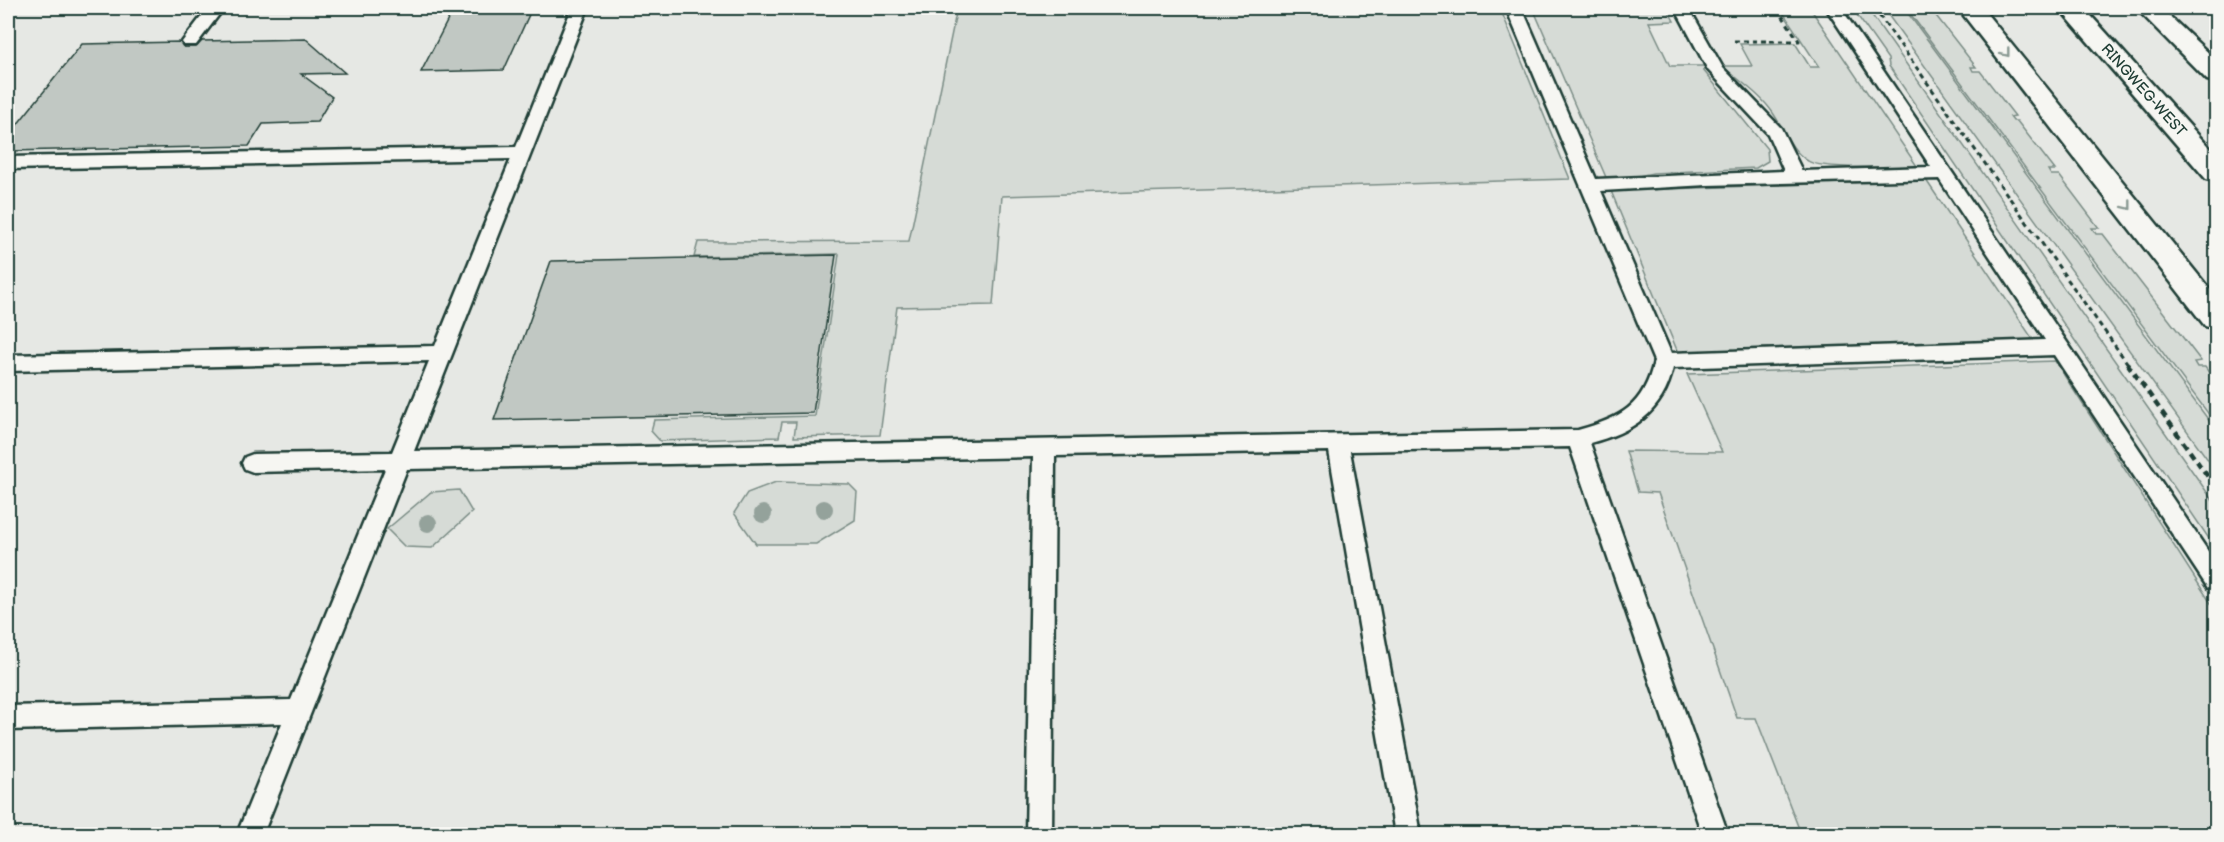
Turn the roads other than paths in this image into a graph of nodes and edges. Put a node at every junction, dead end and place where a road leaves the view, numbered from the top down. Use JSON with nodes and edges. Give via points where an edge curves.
{"nodes":[{"id":1,"x":216,"y":8,"type":"edge"},
{"id":2,"x":580,"y":8,"type":"edge"},
{"id":3,"x":1514,"y":8,"type":"edge"},
{"id":4,"x":1682,"y":8,"type":"edge"},
{"id":5,"x":1834,"y":8,"type":"edge"},
{"id":6,"x":1970,"y":8,"type":"edge"},
{"id":7,"x":2071,"y":8,"type":"edge"},
{"id":8,"x":2148,"y":8,"type":"edge"},
{"id":9,"x":2170,"y":8,"type":"edge"},
{"id":10,"x":190,"y":42,"type":"dead end"},
{"id":11,"x":2217,"y":61,"type":"edge"},
{"id":12,"x":2217,"y":74,"type":"edge"},
{"id":13,"x":522,"y":153,"type":"junction"},
{"id":14,"x":8,"y":163,"type":"edge"},
{"id":15,"x":2217,"y":172,"type":"edge"},
{"id":16,"x":1944,"y":173,"type":"junction"},
{"id":17,"x":1796,"y":177,"type":"junction"},
{"id":18,"x":1589,"y":185,"type":"junction"},
{"id":19,"x":2217,"y":318,"type":"edge"},
{"id":20,"x":2061,"y":347,"type":"junction"},
{"id":21,"x":442,"y":353,"type":"junction"},
{"id":22,"x":1664,"y":362,"type":"junction"},
{"id":23,"x":8,"y":363,"type":"edge"},
{"id":24,"x":1578,"y":438,"type":"junction"},
{"id":25,"x":1338,"y":442,"type":"junction"},
{"id":26,"x":1044,"y":448,"type":"junction"},
{"id":27,"x":399,"y":460,"type":"junction"},
{"id":28,"x":254,"y":463,"type":"dead end"},
{"id":29,"x":2217,"y":581,"type":"edge"},
{"id":30,"x":299,"y":711,"type":"junction"},
{"id":31,"x":8,"y":718,"type":"edge"},
{"id":32,"x":250,"y":834,"type":"edge"},
{"id":33,"x":1039,"y":834,"type":"edge"},
{"id":34,"x":1408,"y":834,"type":"edge"},
{"id":35,"x":1715,"y":834,"type":"edge"}],
"edges":[{"from":1,"to":10,"type":"lane"},
{"from":2,"to":13,"type":"lane"},
{"from":3,"to":18,"type":"lane"},
{"from":4,"to":17,"type":"lane","via":[[1716,69],[1775,132]]},
{"from":5,"to":16,"type":"lane"},
{"from":6,"to":19,"type":"highway","one_way":true},
{"from":7,"to":15,"type":"highway","name":"RINGWEG-WEST"},
{"from":8,"to":12,"type":"highway"},
{"from":9,"to":11,"type":"highway"},
{"from":13,"to":14,"type":"lane"},
{"from":13,"to":21,"type":"lane"},
{"from":16,"to":17,"type":"lane"},
{"from":16,"to":20,"type":"lane"},
{"from":17,"to":18,"type":"lane"},
{"from":18,"to":22,"type":"lane"},
{"from":20,"to":22,"type":"lane"},
{"from":20,"to":29,"type":"lane"},
{"from":21,"to":23,"type":"lane"},
{"from":21,"to":27,"type":"lane"},
{"from":22,"to":24,"type":"lane","via":[[1656,394],[1644,408],[1626,423]]},
{"from":24,"to":25,"type":"lane"},
{"from":24,"to":35,"type":"lane"},
{"from":25,"to":26,"type":"lane"},
{"from":25,"to":34,"type":"lane"},
{"from":26,"to":27,"type":"lane"},
{"from":26,"to":33,"type":"lane"},
{"from":27,"to":28,"type":"lane"},
{"from":27,"to":30,"type":"lane"},
{"from":30,"to":31,"type":"lane"},
{"from":30,"to":32,"type":"lane"}]}
